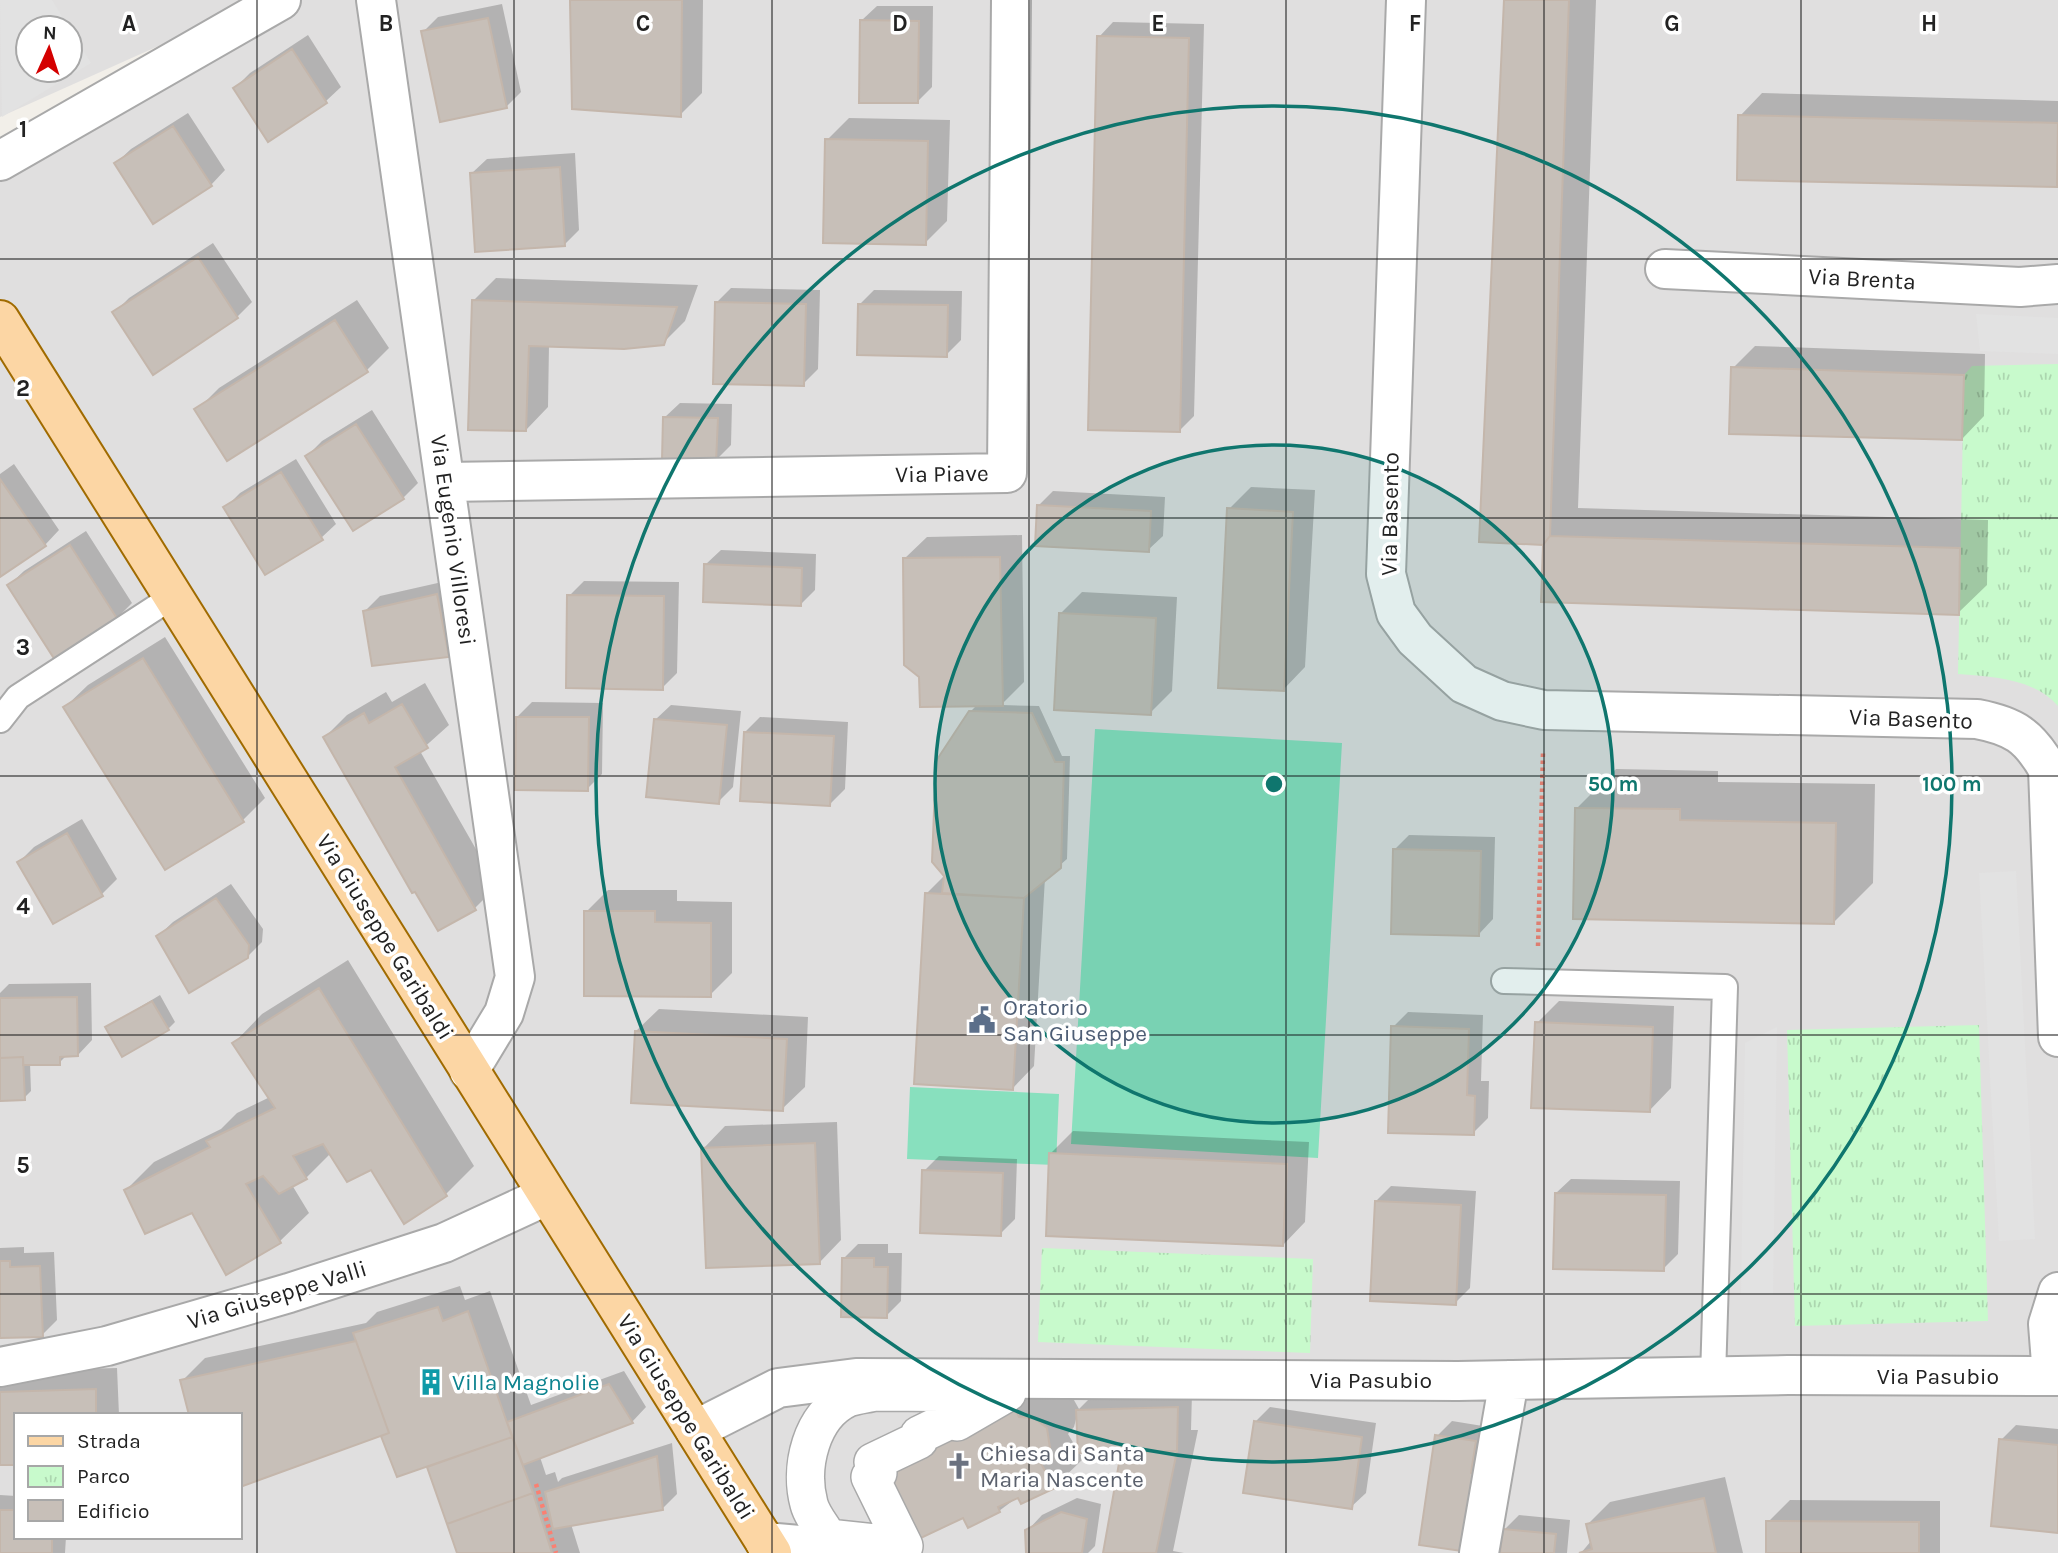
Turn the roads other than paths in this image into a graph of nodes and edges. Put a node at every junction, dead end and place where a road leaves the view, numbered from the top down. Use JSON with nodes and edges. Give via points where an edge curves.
{"nodes":[{"id":1,"x":281,"y":0,"type":"edge"},
{"id":2,"x":376,"y":0,"type":"edge"},
{"id":3,"x":1012,"y":0,"type":"edge"},
{"id":4,"x":1406,"y":0,"type":"edge"},
{"id":5,"x":0,"y":161,"type":"edge"},
{"id":6,"x":1665,"y":269,"type":"dead end"},
{"id":7,"x":2058,"y":284,"type":"edge"},
{"id":8,"x":0,"y":320,"type":"edge"},
{"id":9,"x":445,"y":482,"type":"junction"},
{"id":10,"x":172,"y":597,"type":"junction"},
{"id":11,"x":0,"y":720,"type":"edge"},
{"id":12,"x":1504,"y":981,"type":"dead end"},
{"id":13,"x":2058,"y":1037,"type":"edge"},
{"id":14,"x":470,"y":1071,"type":"junction"},
{"id":15,"x":546,"y":1196,"type":"junction"},
{"id":16,"x":2058,"y":1292,"type":"edge"},
{"id":17,"x":0,"y":1367,"type":"edge"},
{"id":18,"x":2055,"y":1376,"type":"edge"},
{"id":19,"x":1713,"y":1377,"type":"junction"},
{"id":20,"x":1509,"y":1380,"type":"junction"},
{"id":21,"x":848,"y":1398,"type":"joint"},
{"id":22,"x":695,"y":1430,"type":"junction"},
{"id":23,"x":768,"y":1547,"type":"edge"},
{"id":24,"x":893,"y":1553,"type":"edge"},
{"id":25,"x":1479,"y":1553,"type":"edge"}],
"edges":[{"from":1,"to":5,"type":"street"},
{"from":2,"to":9,"type":"street","name":"Via Eugenio Villoresi"},
{"from":3,"to":9,"type":"street","name":"Via Piave","via":[[1007,473]]},
{"from":4,"to":13,"type":"street","name":"Via Basento","via":[[1386,575],[1395,613],[1415,639],[1464,684],[1502,701],[1544,710],[1977,719],[2005,724],[2021,734],[2048,769]]},
{"from":6,"to":7,"type":"street","name":"Via Brenta","via":[[2020,287]]},
{"from":8,"to":10,"type":"main road","name":"Via Giuseppe Garibaldi"},
{"from":9,"to":14,"type":"street","name":"Via Eugenio Villoresi","via":[[515,977],[504,1013]]},
{"from":10,"to":11,"type":"lane","via":[[18,697]]},
{"from":10,"to":14,"type":"main road","name":"Via Giuseppe Garibaldi"},
{"from":12,"to":19,"type":"lane","via":[[1725,987]]},
{"from":14,"to":15,"type":"main road","name":"Via Giuseppe Garibaldi"},
{"from":15,"to":17,"type":"street","name":"Via Giuseppe Valli","via":[[443,1243],[289,1293],[107,1346]]},
{"from":15,"to":22,"type":"main road","name":"Via Giuseppe Garibaldi"},
{"from":16,"to":18,"type":"street","via":[[2048,1324]]},
{"from":18,"to":19,"type":"street","name":"Via Pasubio"},
{"from":19,"to":20,"type":"street","name":"Via Pasubio"},
{"from":20,"to":22,"type":"street","name":"Via Pasubio","via":[[856,1378],[778,1388]]},
{"from":20,"to":25,"type":"street"},
{"from":21,"to":21,"type":"street","via":[[822,1420],[809,1446],[806,1480],[810,1507],[828,1538],[904,1546],[870,1477],[878,1473],[873,1462],[1007,1393],[875,1392]]},
{"from":22,"to":23,"type":"main road","name":"Via Giuseppe Garibaldi"},
{"from":23,"to":24,"type":"street"}]}
